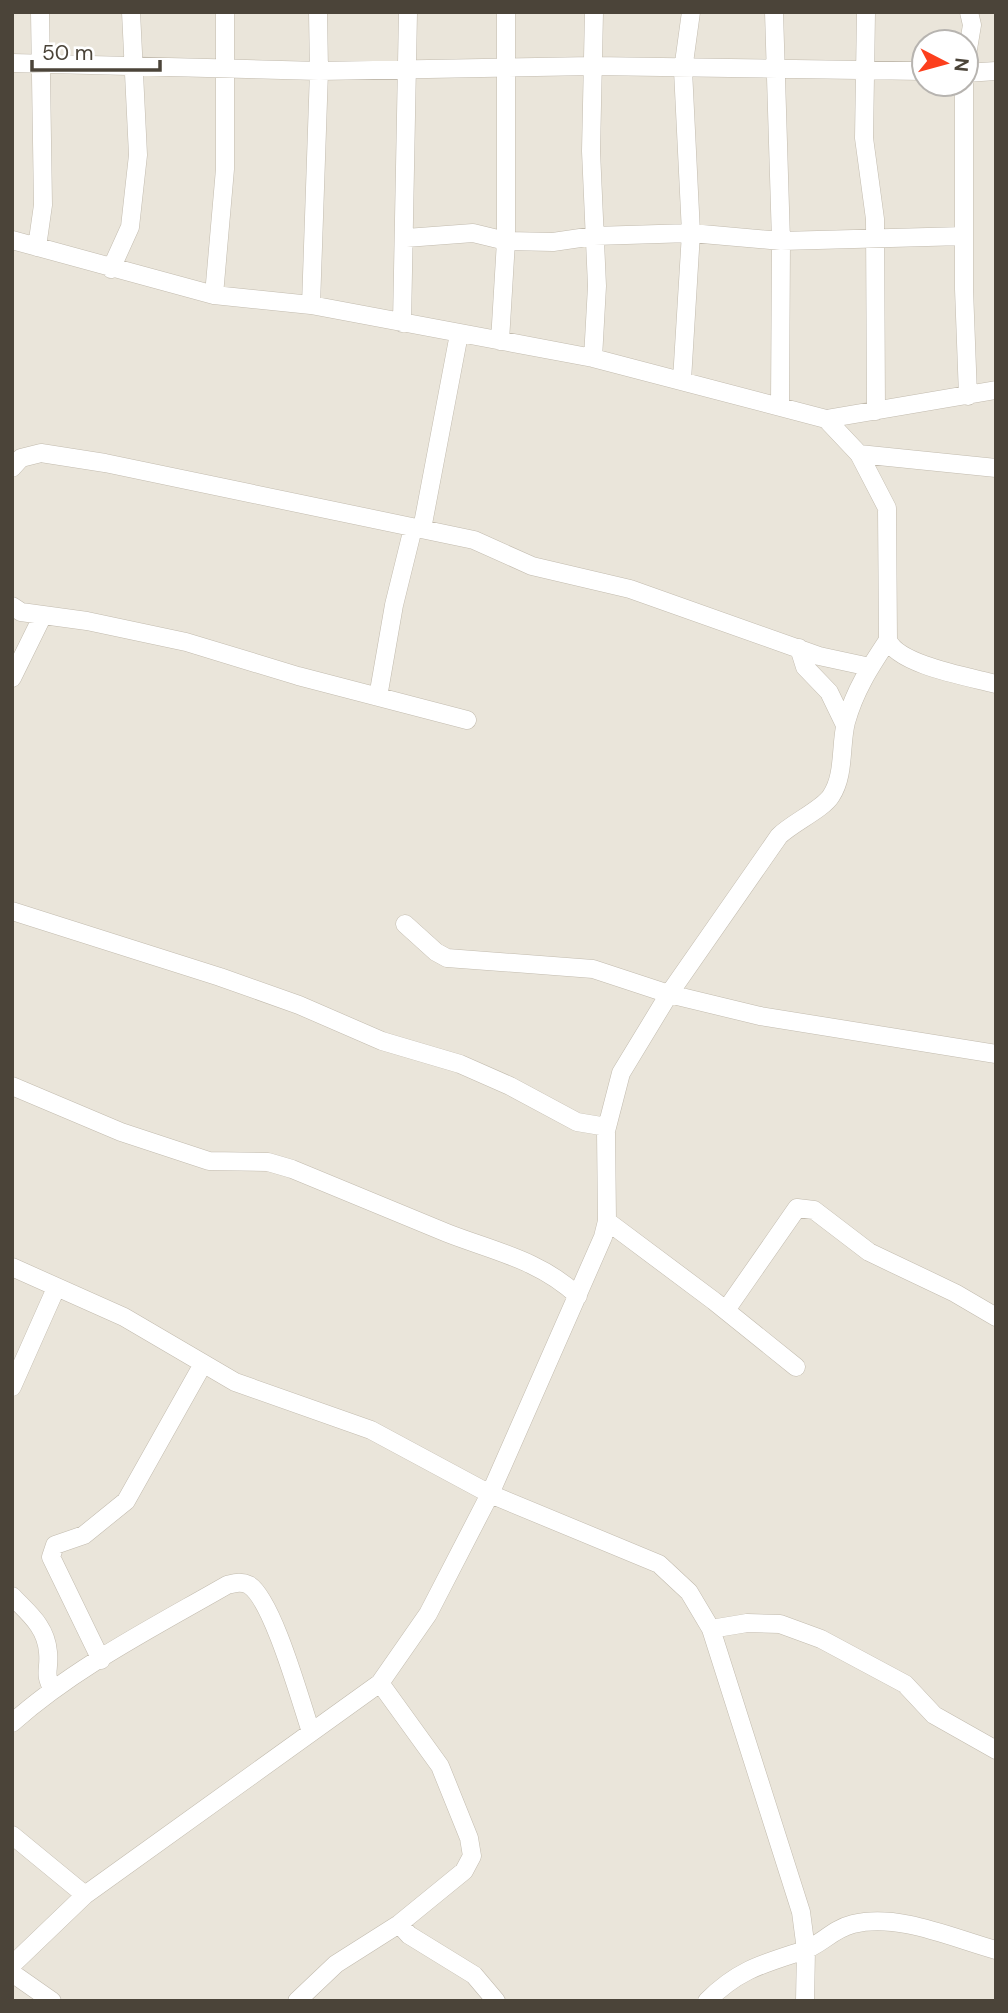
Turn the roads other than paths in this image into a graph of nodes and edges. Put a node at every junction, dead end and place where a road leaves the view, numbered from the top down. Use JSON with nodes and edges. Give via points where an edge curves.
{"nodes":[{"id":1,"x":40,"y":12,"type":"edge"},
{"id":2,"x":131,"y":12,"type":"edge"},
{"id":3,"x":225,"y":12,"type":"edge"},
{"id":4,"x":318,"y":12,"type":"edge"},
{"id":5,"x":408,"y":12,"type":"edge"},
{"id":6,"x":506,"y":12,"type":"edge"},
{"id":7,"x":594,"y":12,"type":"edge"},
{"id":8,"x":691,"y":12,"type":"edge"},
{"id":9,"x":774,"y":12,"type":"edge"},
{"id":10,"x":866,"y":12,"type":"edge"},
{"id":11,"x":12,"y":63,"type":"edge"},
{"id":12,"x":42,"y":64,"type":"junction"},
{"id":13,"x":593,"y":66,"type":"junction"},
{"id":14,"x":134,"y":67,"type":"junction"},
{"id":15,"x":508,"y":68,"type":"junction"},
{"id":16,"x":863,"y":68,"type":"junction"},
{"id":17,"x":226,"y":69,"type":"junction"},
{"id":18,"x":409,"y":69,"type":"junction"},
{"id":19,"x":683,"y":70,"type":"junction"},
{"id":20,"x":776,"y":70,"type":"junction"},
{"id":21,"x":910,"y":70,"type":"edge"},
{"id":22,"x":319,"y":71,"type":"junction"},
{"id":23,"x":964,"y":98,"type":"edge"},
{"id":24,"x":691,"y":233,"type":"junction"},
{"id":25,"x":594,"y":236,"type":"junction"},
{"id":26,"x":964,"y":236,"type":"junction"},
{"id":27,"x":406,"y":238,"type":"junction"},
{"id":28,"x":873,"y":238,"type":"junction"},
{"id":29,"x":12,"y":240,"type":"edge"},
{"id":30,"x":506,"y":241,"type":"junction"},
{"id":31,"x":781,"y":241,"type":"junction"},
{"id":32,"x":37,"y":247,"type":"junction"},
{"id":33,"x":111,"y":269,"type":"junction"},
{"id":34,"x":214,"y":295,"type":"junction"},
{"id":35,"x":311,"y":305,"type":"junction"},
{"id":36,"x":402,"y":323,"type":"junction"},
{"id":37,"x":459,"y":334,"type":"junction"},
{"id":38,"x":500,"y":341,"type":"junction"},
{"id":39,"x":593,"y":358,"type":"junction"},
{"id":40,"x":682,"y":380,"type":"junction"},
{"id":41,"x":996,"y":390,"type":"edge"},
{"id":42,"x":968,"y":396,"type":"junction"},
{"id":43,"x":780,"y":406,"type":"junction"},
{"id":44,"x":876,"y":411,"type":"junction"},
{"id":45,"x":826,"y":419,"type":"junction"},
{"id":46,"x":859,"y":454,"type":"junction"},
{"id":47,"x":12,"y":468,"type":"edge"},
{"id":48,"x":996,"y":468,"type":"edge"},
{"id":49,"x":417,"y":528,"type":"junction"},
{"id":50,"x":12,"y":606,"type":"edge"},
{"id":51,"x":43,"y":615,"type":"junction"},
{"id":52,"x":888,"y":640,"type":"junction"},
{"id":53,"x":799,"y":648,"type":"junction"},
{"id":54,"x":870,"y":667,"type":"junction"},
{"id":55,"x":12,"y":678,"type":"edge"},
{"id":56,"x":996,"y":684,"type":"edge"},
{"id":57,"x":379,"y":697,"type":"junction"},
{"id":58,"x":467,"y":720,"type":"dead end"},
{"id":59,"x":845,"y":725,"type":"junction"},
{"id":60,"x":12,"y":911,"type":"edge"},
{"id":61,"x":405,"y":924,"type":"dead end"},
{"id":62,"x":669,"y":994,"type":"junction"},
{"id":63,"x":996,"y":1054,"type":"edge"},
{"id":64,"x":12,"y":1086,"type":"edge"},
{"id":65,"x":607,"y":1127,"type":"junction"},
{"id":66,"x":607,"y":1221,"type":"junction"},
{"id":67,"x":12,"y":1267,"type":"edge"},
{"id":68,"x":56,"y":1288,"type":"junction"},
{"id":69,"x":578,"y":1296,"type":"junction"},
{"id":70,"x":726,"y":1310,"type":"junction"},
{"id":71,"x":996,"y":1317,"type":"edge"},
{"id":72,"x":203,"y":1364,"type":"junction"},
{"id":73,"x":796,"y":1367,"type":"dead end"},
{"id":74,"x":12,"y":1387,"type":"edge"},
{"id":75,"x":490,"y":1494,"type":"junction"},
{"id":76,"x":12,"y":1596,"type":"edge"},
{"id":77,"x":711,"y":1629,"type":"junction"},
{"id":78,"x":101,"y":1660,"type":"junction"},
{"id":79,"x":380,"y":1683,"type":"junction"},
{"id":80,"x":53,"y":1690,"type":"junction"},
{"id":81,"x":12,"y":1723,"type":"edge"},
{"id":82,"x":311,"y":1732,"type":"junction"},
{"id":83,"x":996,"y":1750,"type":"edge"},
{"id":84,"x":12,"y":1835,"type":"edge"},
{"id":85,"x":85,"y":1895,"type":"junction"},
{"id":86,"x":399,"y":1924,"type":"junction"},
{"id":87,"x":806,"y":1950,"type":"junction"},
{"id":88,"x":996,"y":1950,"type":"edge"},
{"id":89,"x":12,"y":1965,"type":"edge"},
{"id":90,"x":12,"y":1973,"type":"edge"},
{"id":91,"x":52,"y":2001,"type":"edge"},
{"id":92,"x":296,"y":2001,"type":"edge"},
{"id":93,"x":496,"y":2001,"type":"edge"},
{"id":94,"x":707,"y":2001,"type":"edge"},
{"id":95,"x":805,"y":2001,"type":"edge"}],
"edges":[{"from":1,"to":12,"type":"street"},
{"from":2,"to":14,"type":"street"},
{"from":3,"to":17,"type":"street"},
{"from":4,"to":22,"type":"street"},
{"from":5,"to":18,"type":"street"},
{"from":6,"to":15,"type":"street"},
{"from":7,"to":13,"type":"street"},
{"from":8,"to":19,"type":"street"},
{"from":9,"to":20,"type":"street"},
{"from":10,"to":16,"type":"street"},
{"from":11,"to":12,"type":"street"},
{"from":12,"to":14,"type":"street"},
{"from":12,"to":32,"type":"street","via":[[43,205]]},
{"from":13,"to":15,"type":"street"},
{"from":13,"to":19,"type":"street"},
{"from":13,"to":25,"type":"street"},
{"from":14,"to":17,"type":"street"},
{"from":14,"to":33,"type":"street","via":[[137,167],[130,228]]},
{"from":15,"to":18,"type":"street"},
{"from":15,"to":30,"type":"street"},
{"from":16,"to":20,"type":"street"},
{"from":16,"to":21,"type":"street"},
{"from":16,"to":28,"type":"street"},
{"from":17,"to":22,"type":"street"},
{"from":17,"to":34,"type":"street","via":[[225,169]]},
{"from":18,"to":22,"type":"street"},
{"from":18,"to":27,"type":"street"},
{"from":19,"to":20,"type":"street"},
{"from":19,"to":24,"type":"street"},
{"from":20,"to":31,"type":"street"},
{"from":22,"to":35,"type":"street"},
{"from":23,"to":26,"type":"street"},
{"from":24,"to":25,"type":"street"},
{"from":24,"to":31,"type":"street"},
{"from":24,"to":40,"type":"street"},
{"from":25,"to":30,"type":"street","via":[[552,242]]},
{"from":25,"to":39,"type":"street"},
{"from":26,"to":28,"type":"street"},
{"from":26,"to":42,"type":"street"},
{"from":27,"to":30,"type":"street","via":[[473,233]]},
{"from":27,"to":36,"type":"street"},
{"from":28,"to":31,"type":"street"},
{"from":28,"to":44,"type":"street"},
{"from":29,"to":32,"type":"street"},
{"from":30,"to":38,"type":"street"},
{"from":31,"to":43,"type":"street"},
{"from":32,"to":33,"type":"street"},
{"from":33,"to":34,"type":"street"},
{"from":34,"to":35,"type":"street"},
{"from":35,"to":36,"type":"street"},
{"from":36,"to":37,"type":"street"},
{"from":37,"to":38,"type":"street"},
{"from":37,"to":49,"type":"street"},
{"from":38,"to":39,"type":"street"},
{"from":39,"to":40,"type":"street"},
{"from":40,"to":43,"type":"street"},
{"from":41,"to":42,"type":"street"},
{"from":42,"to":44,"type":"street"},
{"from":43,"to":45,"type":"street"},
{"from":44,"to":45,"type":"street"},
{"from":45,"to":46,"type":"street"},
{"from":46,"to":48,"type":"street"},
{"from":46,"to":52,"type":"street","via":[[887,508]]},
{"from":47,"to":49,"type":"street","via":[[21,458],[41,453]]},
{"from":49,"to":53,"type":"street","via":[[474,540],[532,566],[630,589]]},
{"from":49,"to":57,"type":"street","via":[[394,605]]},
{"from":50,"to":51,"type":"street"},
{"from":51,"to":55,"type":"street"},
{"from":51,"to":57,"type":"street","via":[[186,642]]},
{"from":52,"to":54,"type":"street"},
{"from":52,"to":56,"type":"street","via":[[895,652]]},
{"from":53,"to":54,"type":"street"},
{"from":53,"to":59,"type":"street","via":[[805,667],[830,692]]},
{"from":54,"to":59,"type":"street","via":[[857,687]]},
{"from":57,"to":58,"type":"street"},
{"from":59,"to":62,"type":"street","via":[[838,781],[830,799],[779,836]]},
{"from":60,"to":65,"type":"street","via":[[232,981],[382,1041],[460,1064],[577,1122]]},
{"from":61,"to":62,"type":"street","via":[[447,958],[593,969]]},
{"from":62,"to":63,"type":"street","via":[[760,1016]]},
{"from":62,"to":65,"type":"street","via":[[621,1073]]},
{"from":64,"to":69,"type":"street","via":[[121,1132],[209,1161],[268,1162],[292,1169],[520,1258],[550,1273]]},
{"from":65,"to":66,"type":"street"},
{"from":66,"to":69,"type":"street"},
{"from":66,"to":70,"type":"street"},
{"from":67,"to":68,"type":"street"},
{"from":68,"to":72,"type":"street","via":[[124,1317]]},
{"from":68,"to":74,"type":"street"},
{"from":69,"to":75,"type":"street"},
{"from":70,"to":71,"type":"street","via":[[797,1208],[806,1208],[869,1252]]},
{"from":70,"to":73,"type":"street"},
{"from":72,"to":75,"type":"street","via":[[234,1382],[370,1430]]},
{"from":72,"to":78,"type":"street","via":[[126,1501],[85,1535],[51,1550]]},
{"from":75,"to":77,"type":"street","via":[[659,1564],[689,1592]]},
{"from":75,"to":79,"type":"street","via":[[428,1614]]},
{"from":76,"to":80,"type":"street","via":[[42,1630],[48,1651],[46,1677]]},
{"from":77,"to":83,"type":"street","via":[[780,1624],[821,1639],[905,1684],[934,1715]]},
{"from":77,"to":87,"type":"street","via":[[801,1912]]},
{"from":78,"to":80,"type":"street"},
{"from":78,"to":82,"type":"street","via":[[227,1585],[247,1584],[276,1630]]},
{"from":79,"to":82,"type":"street"},
{"from":79,"to":86,"type":"street","via":[[440,1766],[472,1856],[464,1871]]},
{"from":80,"to":81,"type":"street"},
{"from":82,"to":85,"type":"street"},
{"from":84,"to":85,"type":"street"},
{"from":85,"to":89,"type":"street"},
{"from":86,"to":92,"type":"street","via":[[336,1964]]},
{"from":86,"to":93,"type":"street","via":[[474,1975]]},
{"from":87,"to":88,"type":"street","via":[[830,1932],[882,1920]]},
{"from":87,"to":94,"type":"street","via":[[758,1963]]},
{"from":87,"to":95,"type":"street"},
{"from":90,"to":91,"type":"street"}]}
